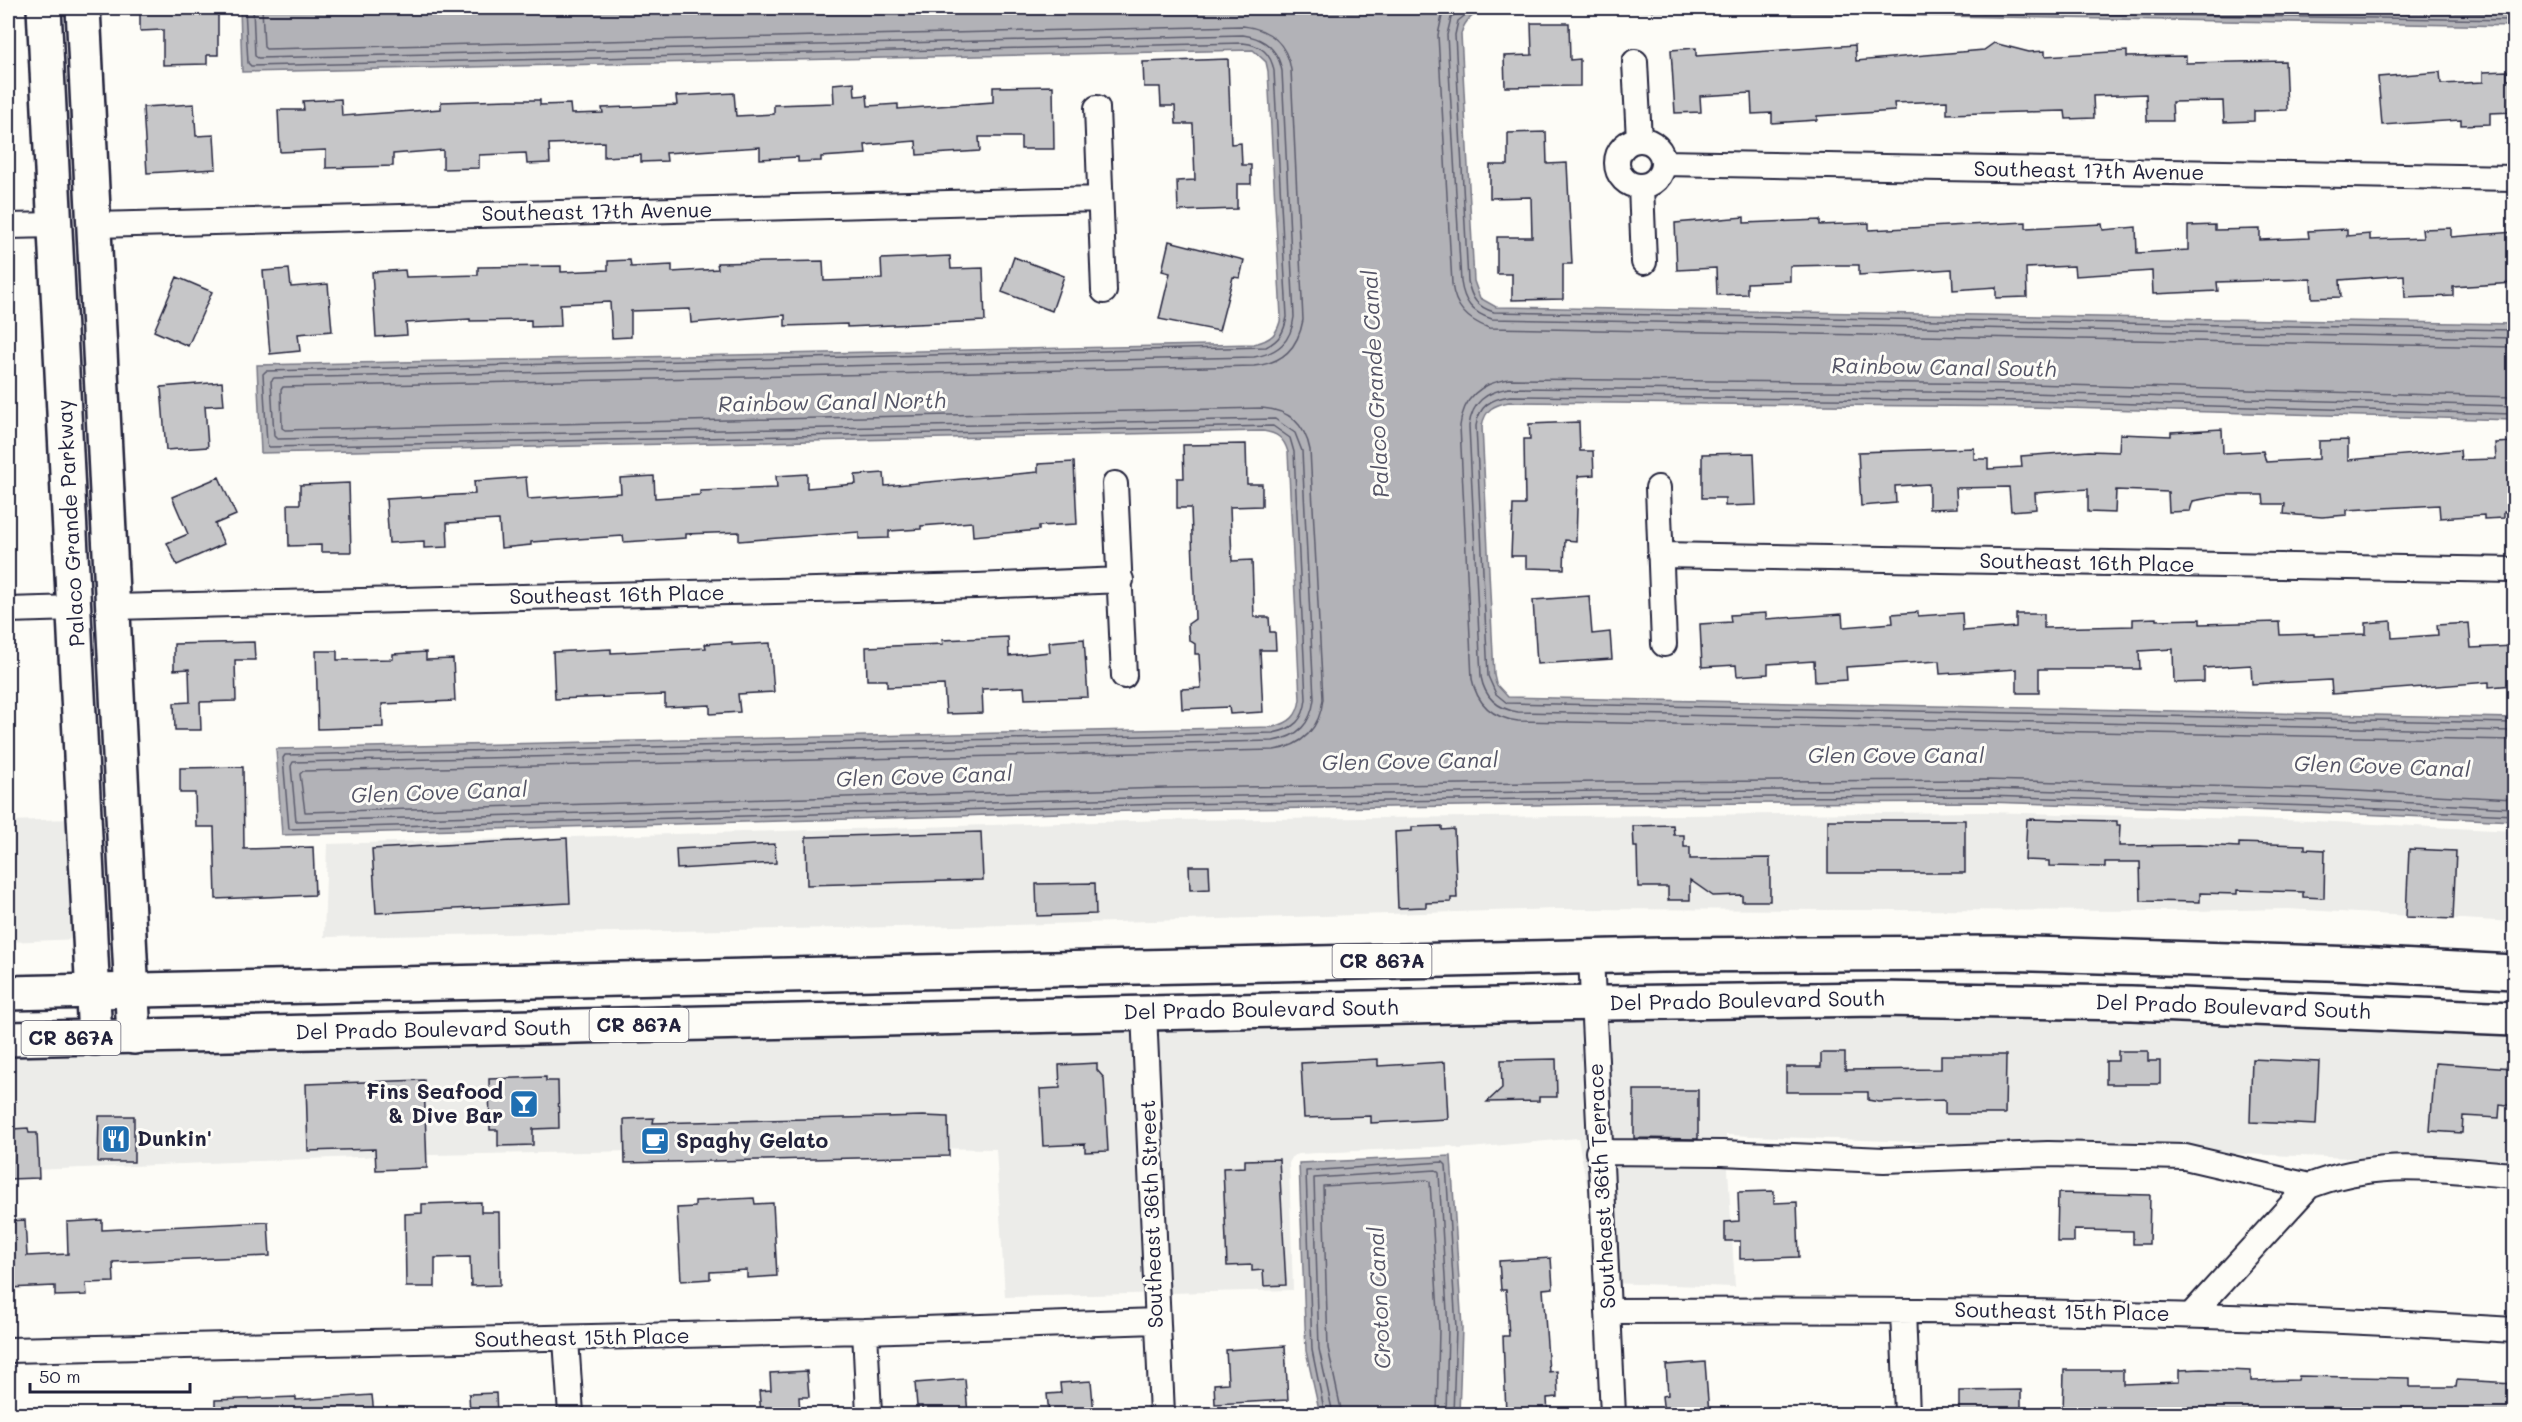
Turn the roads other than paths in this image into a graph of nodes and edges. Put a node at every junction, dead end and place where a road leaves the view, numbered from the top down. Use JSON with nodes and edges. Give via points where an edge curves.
{"nodes":[{"id":1,"x":44,"y":8,"type":"edge"},
{"id":2,"x":83,"y":8,"type":"edge"},
{"id":3,"x":1635,"y":62,"type":"dead end"},
{"id":4,"x":1097,"y":108,"type":"dead end"},
{"id":5,"x":1639,"y":140,"type":"junction"},
{"id":6,"x":1663,"y":163,"type":"junction"},
{"id":7,"x":2514,"y":178,"type":"edge"},
{"id":8,"x":1641,"y":186,"type":"junction"},
{"id":9,"x":1099,"y":199,"type":"junction"},
{"id":10,"x":55,"y":225,"type":"junction"},
{"id":11,"x":95,"y":225,"type":"junction"},
{"id":12,"x":8,"y":226,"type":"edge"},
{"id":13,"x":1644,"y":262,"type":"dead end"},
{"id":14,"x":1104,"y":291,"type":"dead end"},
{"id":15,"x":1115,"y":484,"type":"dead end"},
{"id":16,"x":1658,"y":488,"type":"dead end"},
{"id":17,"x":1660,"y":555,"type":"junction"},
{"id":18,"x":2514,"y":570,"type":"edge"},
{"id":19,"x":1121,"y":580,"type":"junction"},
{"id":20,"x":114,"y":607,"type":"junction"},
{"id":21,"x":75,"y":608,"type":"junction"},
{"id":22,"x":8,"y":610,"type":"edge"},
{"id":23,"x":1664,"y":644,"type":"dead end"},
{"id":24,"x":1124,"y":676,"type":"dead end"},
{"id":25,"x":1591,"y":957,"type":"junction"},
{"id":26,"x":1238,"y":964,"type":"junction"},
{"id":27,"x":2514,"y":972,"type":"edge"},
{"id":28,"x":132,"y":990,"type":"junction"},
{"id":29,"x":93,"y":991,"type":"junction"},
{"id":30,"x":8,"y":993,"type":"edge"},
{"id":31,"x":1591,"y":1002,"type":"junction"},
{"id":32,"x":1144,"y":1013,"type":"junction"},
{"id":33,"x":2514,"y":1019,"type":"edge"},
{"id":34,"x":134,"y":1037,"type":"junction"},
{"id":35,"x":95,"y":1038,"type":"junction"},
{"id":36,"x":8,"y":1039,"type":"edge"},
{"id":37,"x":1598,"y":1152,"type":"junction"},
{"id":38,"x":2514,"y":1175,"type":"edge"},
{"id":39,"x":2309,"y":1186,"type":"junction"},
{"id":40,"x":1609,"y":1311,"type":"junction"},
{"id":41,"x":1902,"y":1311,"type":"junction"},
{"id":42,"x":2192,"y":1314,"type":"junction"},
{"id":43,"x":1157,"y":1321,"type":"junction"},
{"id":44,"x":2514,"y":1330,"type":"edge"},
{"id":45,"x":866,"y":1332,"type":"junction"},
{"id":46,"x":566,"y":1338,"type":"junction"},
{"id":47,"x":8,"y":1350,"type":"edge"},
{"id":48,"x":571,"y":1414,"type":"edge"},
{"id":49,"x":869,"y":1414,"type":"edge"},
{"id":50,"x":1162,"y":1414,"type":"edge"},
{"id":51,"x":1613,"y":1414,"type":"edge"},
{"id":52,"x":1907,"y":1414,"type":"edge"}],
"edges":[{"from":1,"to":10,"type":"main road","name":"Palaco Grande Parkway"},
{"from":2,"to":11,"type":"main road","name":"Palaco Grande Parkway"},
{"from":3,"to":5,"type":"street"},
{"from":4,"to":9,"type":"street"},
{"from":5,"to":6,"type":"street","via":[[1653,144]]},
{"from":5,"to":8,"type":"street","via":[[1626,144],[1617,156],[1617,164],[1621,177]]},
{"from":6,"to":7,"type":"street","name":"Southeast 17th Avenue"},
{"from":6,"to":8,"type":"street","via":[[1654,181]]},
{"from":8,"to":13,"type":"street"},
{"from":9,"to":11,"type":"street","name":"Southeast 17th Avenue"},
{"from":9,"to":14,"type":"street"},
{"from":10,"to":11,"type":"main road"},
{"from":10,"to":12,"type":"street"},
{"from":10,"to":21,"type":"main road","name":"Palaco Grande Parkway"},
{"from":11,"to":20,"type":"main road","name":"Palaco Grande Parkway"},
{"from":15,"to":19,"type":"street"},
{"from":16,"to":17,"type":"street"},
{"from":17,"to":18,"type":"street","name":"Southeast 16th Place"},
{"from":17,"to":23,"type":"street"},
{"from":19,"to":20,"type":"street","name":"Southeast 16th Place"},
{"from":19,"to":24,"type":"street"},
{"from":20,"to":21,"type":"main road"},
{"from":20,"to":28,"type":"main road","name":"Palaco Grande Parkway"},
{"from":21,"to":22,"type":"street"},
{"from":21,"to":29,"type":"main road","name":"Palaco Grande Parkway"},
{"from":25,"to":26,"type":"main road","number":"CR 867A"},
{"from":25,"to":27,"type":"main road","number":"CR 867A","via":[[2001,953]]},
{"from":25,"to":31,"type":"street","name":"Southeast 36th Terrace"},
{"from":26,"to":28,"type":"main road","number":"CR 867A"},
{"from":26,"to":32,"type":"main road"},
{"from":28,"to":29,"type":"main road","number":"CR 867A"},
{"from":28,"to":34,"type":"main road","name":"Palaco Grande Parkway"},
{"from":29,"to":30,"type":"main road","number":"CR 867A"},
{"from":29,"to":35,"type":"main road","name":"Palaco Grande Parkway"},
{"from":31,"to":32,"type":"main road","name":"Del Prado Boulevard South","number":"CR 867A"},
{"from":31,"to":33,"type":"main road","name":"Del Prado Boulevard South","number":"CR 867A","via":[[2045,1001]]},
{"from":31,"to":37,"type":"street","name":"Southeast 36th Terrace"},
{"from":32,"to":34,"type":"main road","name":"Del Prado Boulevard South","number":"CR 867A"},
{"from":32,"to":43,"type":"street","name":"Southeast 36th Street"},
{"from":34,"to":35,"type":"main road","name":"Del Prado Boulevard South","number":"CR 867A"},
{"from":35,"to":36,"type":"main road","name":"Del Prado Boulevard South","number":"CR 867A"},
{"from":37,"to":39,"type":"street","via":[[1884,1160],[2048,1154],[2185,1157]]},
{"from":37,"to":40,"type":"street","name":"Southeast 36th Terrace"},
{"from":38,"to":39,"type":"street","via":[[2397,1167],[2336,1175]]},
{"from":39,"to":42,"type":"street"},
{"from":40,"to":41,"type":"street","name":"Southeast 15th Place"},
{"from":40,"to":51,"type":"street","name":"Southeast 36th Terrace"},
{"from":41,"to":42,"type":"street","name":"Southeast 15th Place"},
{"from":41,"to":52,"type":"street"},
{"from":42,"to":44,"type":"street","name":"Southeast 15th Place"},
{"from":43,"to":45,"type":"street","name":"Southeast 15th Place"},
{"from":43,"to":50,"type":"street","name":"Southeast 36th Street"},
{"from":45,"to":46,"type":"street","name":"Southeast 15th Place"},
{"from":45,"to":49,"type":"street"},
{"from":46,"to":47,"type":"street","name":"Southeast 15th Place"},
{"from":46,"to":48,"type":"street"}]}
